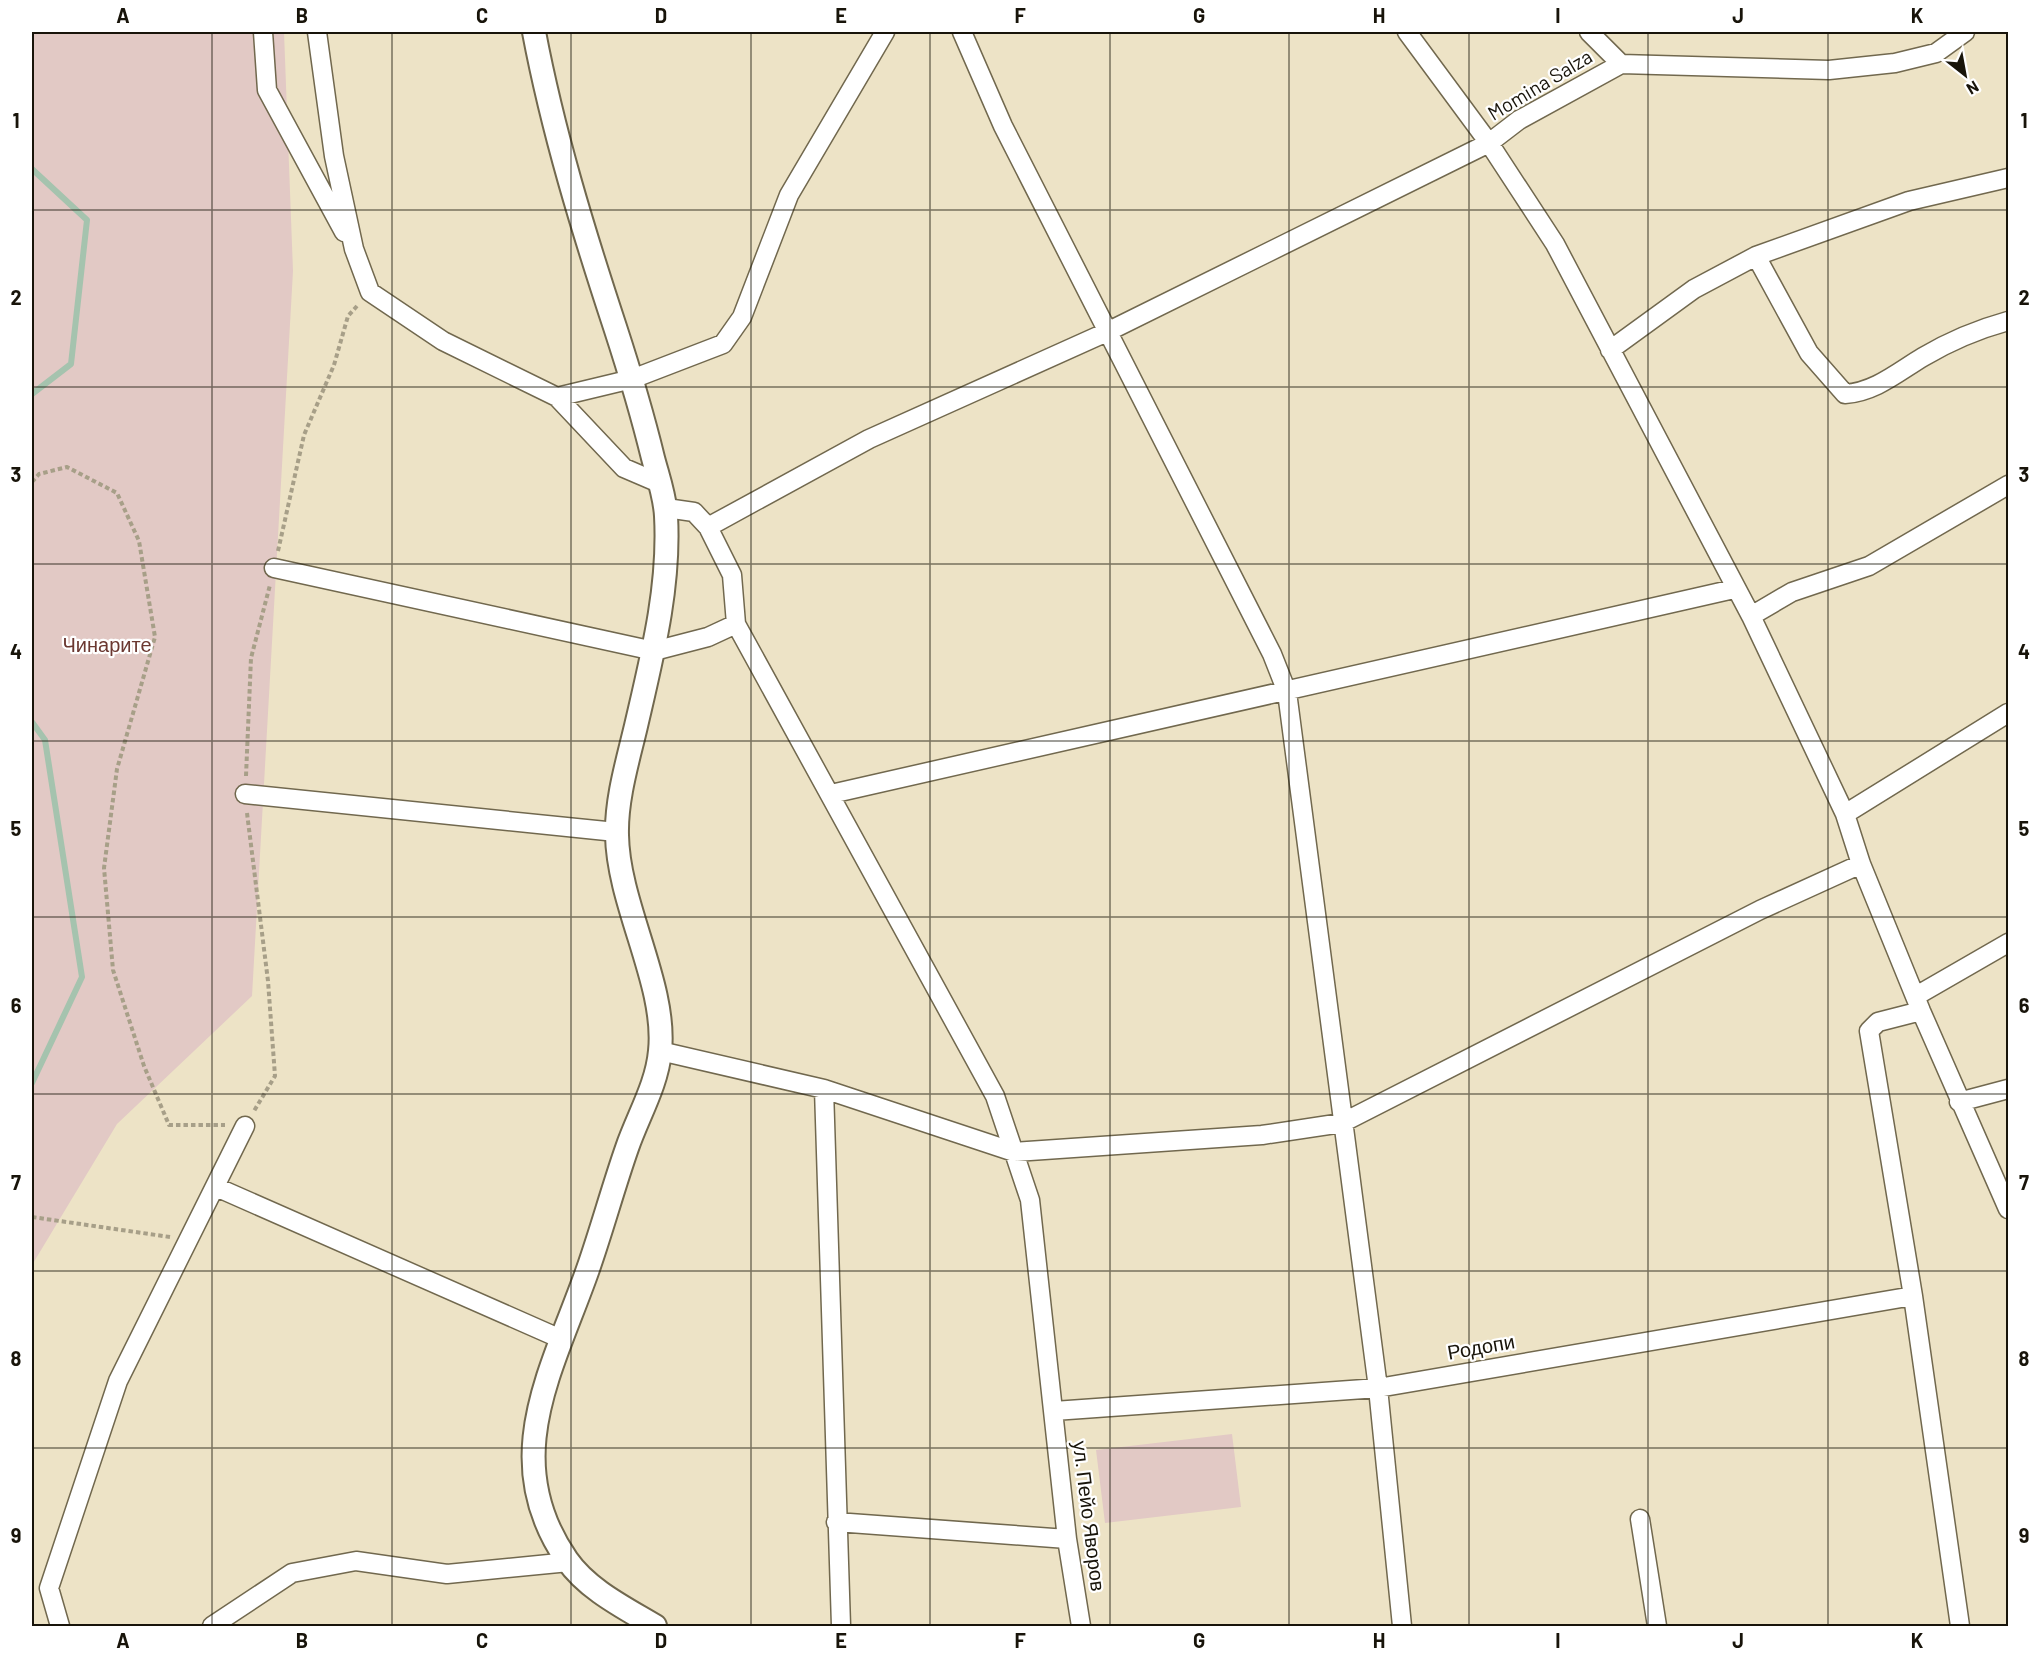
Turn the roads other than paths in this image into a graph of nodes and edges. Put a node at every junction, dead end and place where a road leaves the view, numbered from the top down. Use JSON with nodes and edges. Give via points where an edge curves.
{"nodes":[{"id":1,"x":263,"y":32,"type":"edge"},
{"id":2,"x":317,"y":32,"type":"edge"},
{"id":3,"x":534,"y":32,"type":"edge"},
{"id":4,"x":885,"y":32,"type":"edge"},
{"id":5,"x":963,"y":32,"type":"edge"},
{"id":6,"x":1407,"y":32,"type":"edge"},
{"id":7,"x":1589,"y":32,"type":"edge"},
{"id":8,"x":1965,"y":32,"type":"edge"},
{"id":9,"x":1621,"y":64,"type":"junction"},
{"id":10,"x":1489,"y":143,"type":"junction"},
{"id":11,"x":2008,"y":178,"type":"edge"},
{"id":12,"x":354,"y":249,"type":"junction"},
{"id":13,"x":1756,"y":255,"type":"junction"},
{"id":14,"x":2008,"y":321,"type":"edge"},
{"id":15,"x":1107,"y":332,"type":"junction"},
{"id":16,"x":1610,"y":350,"type":"junction"},
{"id":17,"x":632,"y":379,"type":"junction"},
{"id":18,"x":557,"y":397,"type":"junction"},
{"id":19,"x":659,"y":483,"type":"junction"},
{"id":20,"x":2008,"y":485,"type":"edge"},
{"id":21,"x":666,"y":508,"type":"junction"},
{"id":22,"x":708,"y":527,"type":"junction"},
{"id":23,"x":274,"y":568,"type":"road end"},
{"id":24,"x":1734,"y":589,"type":"junction"},
{"id":25,"x":1750,"y":616,"type":"junction"},
{"id":26,"x":736,"y":624,"type":"junction"},
{"id":27,"x":654,"y":651,"type":"junction"},
{"id":28,"x":1287,"y":692,"type":"junction"},
{"id":29,"x":2008,"y":713,"type":"edge"},
{"id":30,"x":245,"y":794,"type":"road end"},
{"id":31,"x":831,"y":794,"type":"junction"},
{"id":32,"x":1845,"y":814,"type":"junction"},
{"id":33,"x":616,"y":832,"type":"junction"},
{"id":34,"x":1861,"y":864,"type":"junction"},
{"id":35,"x":2008,"y":943,"type":"edge"},
{"id":36,"x":1918,"y":1003,"type":"junction"},
{"id":37,"x":660,"y":1051,"type":"junction"},
{"id":38,"x":824,"y":1089,"type":"junction"},
{"id":39,"x":2008,"y":1089,"type":"edge"},
{"id":40,"x":1959,"y":1102,"type":"junction"},
{"id":41,"x":1342,"y":1123,"type":"junction"},
{"id":42,"x":245,"y":1126,"type":"road end"},
{"id":43,"x":1014,"y":1152,"type":"junction"},
{"id":44,"x":216,"y":1186,"type":"junction"},
{"id":45,"x":2008,"y":1209,"type":"edge"},
{"id":46,"x":1913,"y":1296,"type":"junction"},
{"id":47,"x":561,"y":1339,"type":"junction"},
{"id":48,"x":1378,"y":1388,"type":"junction"},
{"id":49,"x":1054,"y":1411,"type":"junction"},
{"id":50,"x":1640,"y":1519,"type":"dead end"},
{"id":51,"x":836,"y":1522,"type":"junction"},
{"id":52,"x":1067,"y":1539,"type":"junction"},
{"id":53,"x":569,"y":1562,"type":"junction"},
{"id":54,"x":216,"y":1625,"type":"edge"},
{"id":55,"x":60,"y":1626,"type":"edge"},
{"id":56,"x":655,"y":1626,"type":"edge"},
{"id":57,"x":840,"y":1626,"type":"edge"},
{"id":58,"x":1081,"y":1626,"type":"edge"},
{"id":59,"x":1402,"y":1626,"type":"edge"},
{"id":60,"x":1657,"y":1626,"type":"edge"},
{"id":61,"x":1959,"y":1626,"type":"edge"}],
"edges":[{"from":1,"to":12,"type":"street","via":[[267,90]]},
{"from":2,"to":12,"type":"street","via":[[334,156]]},
{"from":3,"to":17,"type":"street","via":[[546,95],[585,234]]},
{"from":4,"to":17,"type":"street","via":[[789,195],[742,317],[723,344]]},
{"from":5,"to":15,"type":"street","via":[[1003,126]]},
{"from":6,"to":10,"type":"street"},
{"from":7,"to":9,"type":"street"},
{"from":8,"to":9,"type":"street","name":"Momina Salza","via":[[1936,53],[1895,63],[1829,70]]},
{"from":9,"to":10,"type":"street","name":"Momina Salza","via":[[1519,120]]},
{"from":10,"to":15,"type":"street","name":"Momina Salza"},
{"from":10,"to":16,"type":"street","via":[[1555,244]]},
{"from":11,"to":13,"type":"street","via":[[1909,201]]},
{"from":12,"to":18,"type":"street","via":[[370,292],[444,340]]},
{"from":13,"to":14,"type":"street","via":[[1809,353],[1845,394],[1859,393],[1896,376],[1958,338]]},
{"from":13,"to":16,"type":"street","via":[[1694,289]]},
{"from":15,"to":22,"type":"street","name":"Momina Salza","via":[[869,439]]},
{"from":15,"to":28,"type":"street","via":[[1272,654]]},
{"from":16,"to":24,"type":"street"},
{"from":17,"to":18,"type":"street"},
{"from":17,"to":19,"type":"street"},
{"from":18,"to":19,"type":"street","via":[[624,468]]},
{"from":19,"to":21,"type":"street"},
{"from":20,"to":25,"type":"street","via":[[1869,566],[1792,592]]},
{"from":21,"to":22,"type":"street","via":[[694,513]]},
{"from":21,"to":27,"type":"street","via":[[668,545]]},
{"from":22,"to":26,"type":"street","via":[[732,574]]},
{"from":23,"to":27,"type":"street"},
{"from":24,"to":25,"type":"street"},
{"from":24,"to":28,"type":"street"},
{"from":25,"to":32,"type":"street"},
{"from":26,"to":27,"type":"street","via":[[708,638]]},
{"from":26,"to":31,"type":"street","name":"ул. Пейо Яворов"},
{"from":27,"to":33,"type":"street","via":[[627,765]]},
{"from":28,"to":31,"type":"street"},
{"from":28,"to":41,"type":"street"},
{"from":29,"to":32,"type":"street"},
{"from":30,"to":33,"type":"street"},
{"from":31,"to":43,"type":"street","name":"ул. Пейо Яворов","via":[[995,1096]]},
{"from":32,"to":34,"type":"street"},
{"from":33,"to":37,"type":"street","via":[[625,888],[655,999]]},
{"from":34,"to":36,"type":"street"},
{"from":34,"to":41,"type":"street","via":[[1760,910]]},
{"from":35,"to":36,"type":"street"},
{"from":36,"to":40,"type":"street"},
{"from":36,"to":46,"type":"street","via":[[1878,1022],[1869,1031]]},
{"from":37,"to":38,"type":"street"},
{"from":37,"to":47,"type":"street","via":[[654,1078]]},
{"from":38,"to":43,"type":"street"},
{"from":38,"to":51,"type":"street"},
{"from":39,"to":40,"type":"street"},
{"from":40,"to":45,"type":"street"},
{"from":41,"to":43,"type":"street","via":[[1262,1135]]},
{"from":41,"to":48,"type":"street"},
{"from":42,"to":44,"type":"street"},
{"from":43,"to":49,"type":"street","name":"ул. Пейо Яворов","via":[[1030,1200]]},
{"from":44,"to":47,"type":"street"},
{"from":44,"to":55,"type":"street","via":[[114,1392],[49,1588]]},
{"from":46,"to":48,"type":"street","name":"Родопи"},
{"from":46,"to":61,"type":"street"},
{"from":47,"to":53,"type":"street","via":[[535,1418],[533,1459],[542,1508]]},
{"from":48,"to":49,"type":"street","name":"Родопи"},
{"from":48,"to":59,"type":"street"},
{"from":49,"to":52,"type":"street","name":"ул. Пейо Яворов"},
{"from":50,"to":60,"type":"street"},
{"from":51,"to":52,"type":"street"},
{"from":51,"to":57,"type":"street"},
{"from":52,"to":58,"type":"street","name":"ул. Пейо Яворов"},
{"from":53,"to":54,"type":"street","via":[[447,1574],[356,1561],[292,1572]]},
{"from":53,"to":56,"type":"street","via":[[591,1585]]}]}
